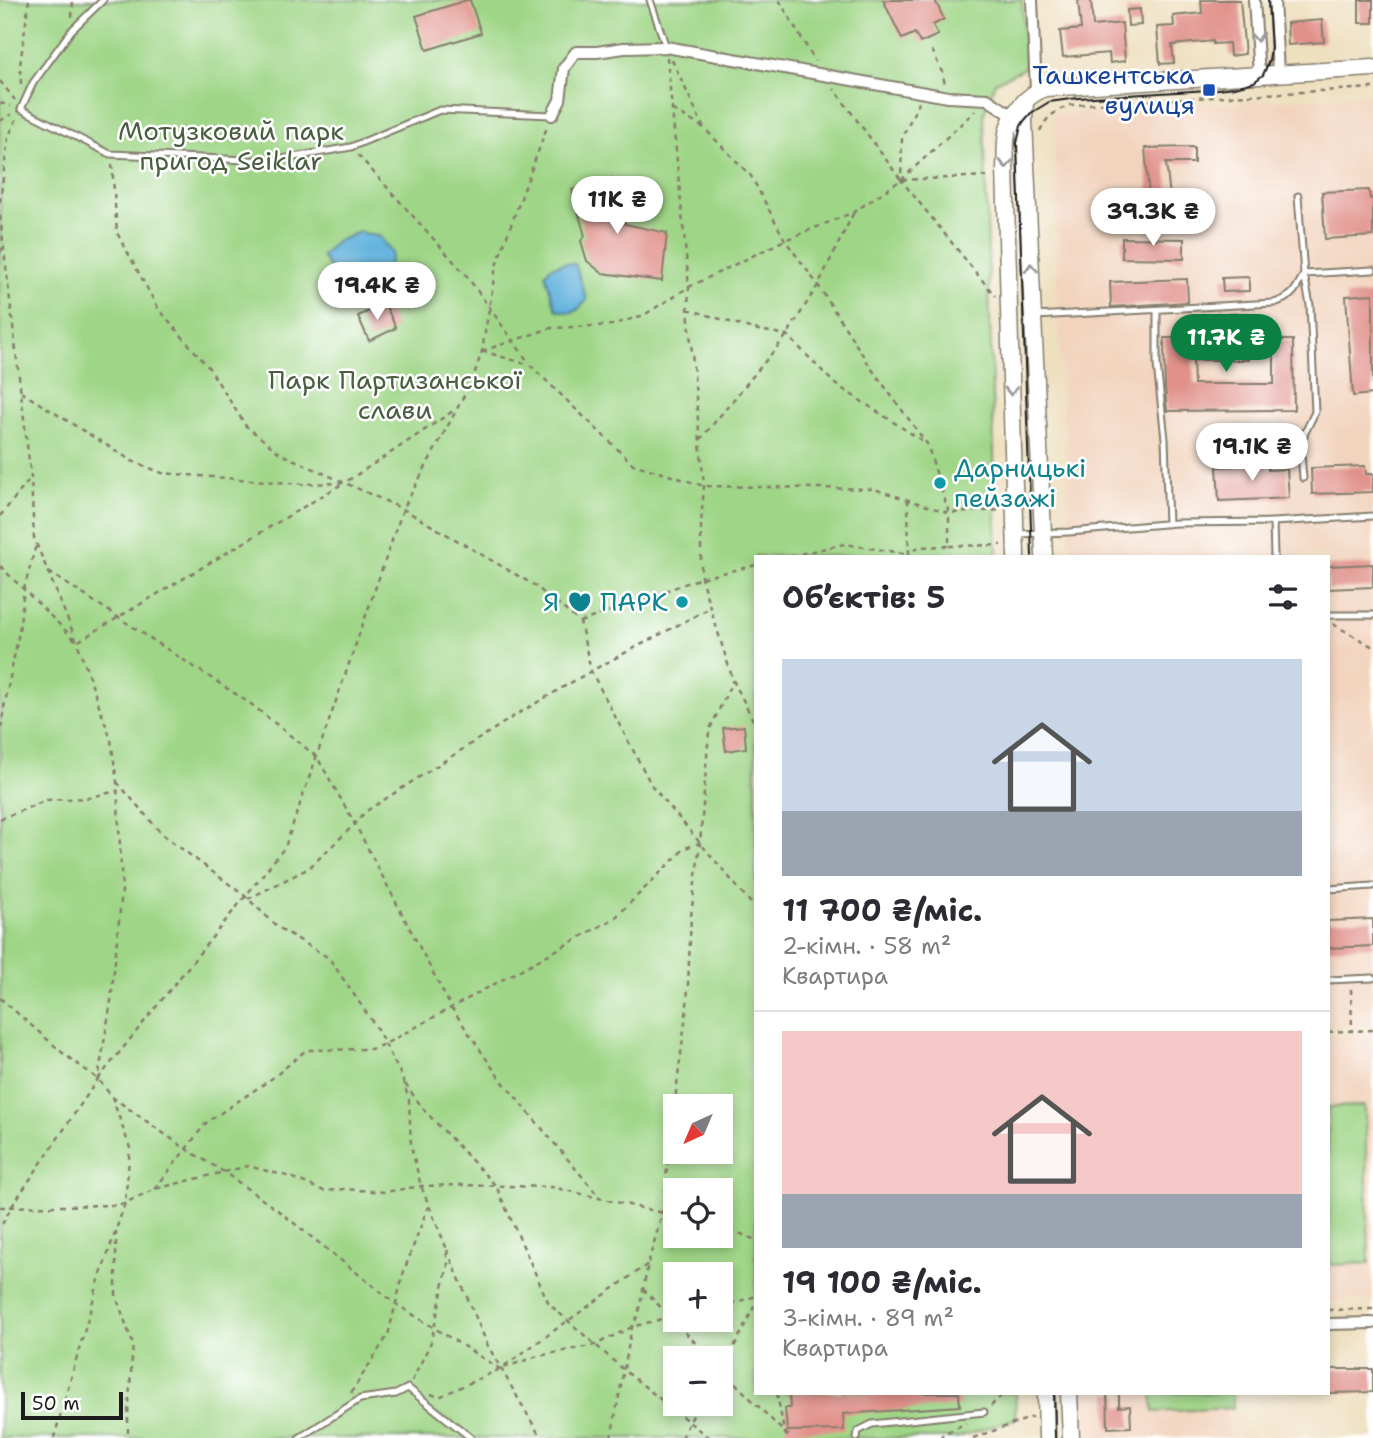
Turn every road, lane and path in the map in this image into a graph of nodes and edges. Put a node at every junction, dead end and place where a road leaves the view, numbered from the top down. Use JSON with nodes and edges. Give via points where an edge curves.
{"nodes":[{"id":1,"x":29,"y":0,"type":"edge"},
{"id":2,"x":103,"y":0,"type":"edge"},
{"id":3,"x":650,"y":0,"type":"edge"},
{"id":4,"x":779,"y":0,"type":"edge"},
{"id":5,"x":1032,"y":0,"type":"edge"},
{"id":6,"x":1254,"y":0,"type":"edge"},
{"id":7,"x":1274,"y":0,"type":"edge"},
{"id":8,"x":666,"y":47,"type":"junction"},
{"id":9,"x":932,"y":50,"type":"dead end"},
{"id":10,"x":1373,"y":68,"type":"edge"},
{"id":11,"x":1278,"y":73,"type":"junction"},
{"id":12,"x":1259,"y":75,"type":"junction"},
{"id":13,"x":824,"y":76,"type":"junction"},
{"id":14,"x":0,"y":81,"type":"edge"},
{"id":15,"x":1373,"y":88,"type":"edge"},
{"id":16,"x":924,"y":93,"type":"junction"},
{"id":17,"x":1031,"y":96,"type":"junction"},
{"id":18,"x":948,"y":97,"type":"junction"},
{"id":19,"x":987,"y":99,"type":"junction"},
{"id":20,"x":0,"y":103,"type":"edge"},
{"id":21,"x":1069,"y":105,"type":"dead end"},
{"id":22,"x":21,"y":108,"type":"junction"},
{"id":23,"x":672,"y":110,"type":"junction"},
{"id":24,"x":552,"y":115,"type":"junction"},
{"id":25,"x":1013,"y":116,"type":"junction"},
{"id":26,"x":0,"y":121,"type":"edge"},
{"id":27,"x":704,"y":128,"type":"junction"},
{"id":28,"x":351,"y":147,"type":"junction"},
{"id":29,"x":110,"y":154,"type":"junction"},
{"id":30,"x":993,"y":176,"type":"dead end"},
{"id":31,"x":901,"y":180,"type":"junction"},
{"id":32,"x":1298,"y":196,"type":"dead end"},
{"id":33,"x":0,"y":202,"type":"edge"},
{"id":34,"x":854,"y":212,"type":"junction"},
{"id":35,"x":0,"y":216,"type":"edge"},
{"id":36,"x":785,"y":240,"type":"junction"},
{"id":37,"x":3,"y":241,"type":"junction"},
{"id":38,"x":0,"y":253,"type":"edge"},
{"id":39,"x":1373,"y":270,"type":"edge"},
{"id":40,"x":1304,"y":274,"type":"junction"},
{"id":41,"x":818,"y":285,"type":"junction"},
{"id":42,"x":689,"y":287,"type":"junction"},
{"id":43,"x":999,"y":302,"type":"dead end"},
{"id":44,"x":489,"y":307,"type":"junction"},
{"id":45,"x":688,"y":309,"type":"junction"},
{"id":46,"x":1157,"y":310,"type":"junction"},
{"id":47,"x":1033,"y":316,"type":"junction"},
{"id":48,"x":787,"y":335,"type":"junction"},
{"id":49,"x":513,"y":341,"type":"junction"},
{"id":50,"x":482,"y":351,"type":"junction"},
{"id":51,"x":530,"y":365,"type":"junction"},
{"id":52,"x":21,"y":392,"type":"junction"},
{"id":53,"x":458,"y":407,"type":"junction"},
{"id":54,"x":700,"y":440,"type":"junction"},
{"id":55,"x":928,"y":444,"type":"junction"},
{"id":56,"x":31,"y":478,"type":"junction"},
{"id":57,"x":1303,"y":478,"type":"dead end"},
{"id":58,"x":344,"y":483,"type":"junction"},
{"id":59,"x":704,"y":486,"type":"junction"},
{"id":60,"x":908,"y":500,"type":"junction"},
{"id":61,"x":402,"y":509,"type":"junction"},
{"id":62,"x":1002,"y":510,"type":"dead end"},
{"id":63,"x":949,"y":513,"type":"junction"},
{"id":64,"x":0,"y":516,"type":"edge"},
{"id":65,"x":1373,"y":516,"type":"edge"},
{"id":66,"x":1273,"y":522,"type":"junction"},
{"id":67,"x":1168,"y":524,"type":"junction"},
{"id":68,"x":1043,"y":533,"type":"junction"},
{"id":69,"x":1009,"y":539,"type":"junction"},
{"id":70,"x":36,"y":545,"type":"junction"},
{"id":71,"x":949,"y":546,"type":"junction"},
{"id":72,"x":795,"y":555,"type":"edge"},
{"id":73,"x":908,"y":555,"type":"edge"},
{"id":74,"x":1016,"y":555,"type":"edge"},
{"id":75,"x":1044,"y":555,"type":"edge"},
{"id":76,"x":1275,"y":555,"type":"edge"},
{"id":77,"x":754,"y":565,"type":"edge"},
{"id":78,"x":0,"y":566,"type":"edge"},
{"id":79,"x":47,"y":570,"type":"junction"},
{"id":80,"x":701,"y":578,"type":"junction"},
{"id":81,"x":23,"y":589,"type":"junction"},
{"id":82,"x":710,"y":608,"type":"junction"},
{"id":83,"x":1330,"y":615,"type":"edge"},
{"id":84,"x":1373,"y":615,"type":"edge"},
{"id":85,"x":119,"y":617,"type":"junction"},
{"id":86,"x":580,"y":622,"type":"junction"},
{"id":87,"x":1330,"y":622,"type":"edge"},
{"id":88,"x":77,"y":642,"type":"junction"},
{"id":89,"x":1373,"y":647,"type":"edge"},
{"id":90,"x":591,"y":671,"type":"junction"},
{"id":91,"x":733,"y":680,"type":"junction"},
{"id":92,"x":754,"y":722,"type":"edge"},
{"id":93,"x":0,"y":738,"type":"edge"},
{"id":94,"x":317,"y":757,"type":"junction"},
{"id":95,"x":117,"y":782,"type":"junction"},
{"id":96,"x":117,"y":791,"type":"junction"},
{"id":97,"x":0,"y":819,"type":"edge"},
{"id":98,"x":355,"y":824,"type":"junction"},
{"id":99,"x":700,"y":844,"type":"junction"},
{"id":100,"x":1373,"y":886,"type":"edge"},
{"id":101,"x":1330,"y":889,"type":"edge"},
{"id":102,"x":246,"y":897,"type":"junction"},
{"id":103,"x":754,"y":907,"type":"edge"},
{"id":104,"x":1373,"y":978,"type":"edge"},
{"id":105,"x":1351,"y":979,"type":"junction"},
{"id":106,"x":1330,"y":980,"type":"edge"},
{"id":107,"x":0,"y":998,"type":"edge"},
{"id":108,"x":451,"y":1007,"type":"junction"},
{"id":109,"x":1373,"y":1030,"type":"edge"},
{"id":110,"x":1352,"y":1031,"type":"junction"},
{"id":111,"x":1330,"y":1032,"type":"edge"},
{"id":112,"x":385,"y":1044,"type":"junction"},
{"id":113,"x":98,"y":1079,"type":"junction"},
{"id":114,"x":403,"y":1082,"type":"junction"},
{"id":115,"x":112,"y":1097,"type":"junction"},
{"id":116,"x":186,"y":1149,"type":"junction"},
{"id":117,"x":224,"y":1172,"type":"junction"},
{"id":118,"x":421,"y":1186,"type":"junction"},
{"id":119,"x":496,"y":1186,"type":"junction"},
{"id":120,"x":155,"y":1189,"type":"junction"},
{"id":121,"x":601,"y":1199,"type":"junction"},
{"id":122,"x":125,"y":1203,"type":"junction"},
{"id":123,"x":429,"y":1205,"type":"junction"},
{"id":124,"x":12,"y":1206,"type":"junction"},
{"id":125,"x":0,"y":1207,"type":"edge"},
{"id":126,"x":662,"y":1214,"type":"junction"},
{"id":127,"x":0,"y":1228,"type":"edge"},
{"id":128,"x":117,"y":1228,"type":"junction"},
{"id":129,"x":733,"y":1231,"type":"edge"},
{"id":130,"x":754,"y":1239,"type":"edge"},
{"id":131,"x":446,"y":1247,"type":"junction"},
{"id":132,"x":648,"y":1264,"type":"junction"},
{"id":133,"x":643,"y":1289,"type":"junction"},
{"id":134,"x":754,"y":1297,"type":"edge"},
{"id":135,"x":733,"y":1303,"type":"edge"},
{"id":136,"x":396,"y":1304,"type":"junction"},
{"id":137,"x":754,"y":1307,"type":"edge"},
{"id":138,"x":663,"y":1309,"type":"edge"},
{"id":139,"x":1373,"y":1309,"type":"edge"},
{"id":140,"x":1330,"y":1310,"type":"edge"},
{"id":141,"x":663,"y":1318,"type":"edge"},
{"id":142,"x":569,"y":1322,"type":"junction"},
{"id":143,"x":1373,"y":1323,"type":"edge"},
{"id":144,"x":1330,"y":1324,"type":"edge"},
{"id":145,"x":632,"y":1327,"type":"junction"},
{"id":146,"x":435,"y":1328,"type":"junction"},
{"id":147,"x":685,"y":1332,"type":"edge"},
{"id":148,"x":595,"y":1345,"type":"junction"},
{"id":149,"x":699,"y":1346,"type":"edge"},
{"id":150,"x":733,"y":1349,"type":"edge"},
{"id":151,"x":500,"y":1369,"type":"junction"},
{"id":152,"x":624,"y":1370,"type":"junction"},
{"id":153,"x":733,"y":1382,"type":"edge"},
{"id":154,"x":408,"y":1388,"type":"junction"},
{"id":155,"x":777,"y":1395,"type":"edge"},
{"id":156,"x":1046,"y":1395,"type":"edge"},
{"id":157,"x":1069,"y":1395,"type":"edge"},
{"id":158,"x":340,"y":1411,"type":"junction"},
{"id":159,"x":984,"y":1412,"type":"dead end"},
{"id":160,"x":1046,"y":1412,"type":"junction"},
{"id":161,"x":693,"y":1416,"type":"edge"},
{"id":162,"x":689,"y":1422,"type":"junction"},
{"id":163,"x":784,"y":1432,"type":"junction"},
{"id":164,"x":54,"y":1438,"type":"edge"},
{"id":165,"x":128,"y":1438,"type":"edge"},
{"id":166,"x":299,"y":1438,"type":"edge"},
{"id":167,"x":471,"y":1438,"type":"edge"},
{"id":168,"x":541,"y":1438,"type":"edge"},
{"id":169,"x":611,"y":1438,"type":"edge"},
{"id":170,"x":682,"y":1438,"type":"edge"},
{"id":171,"x":709,"y":1438,"type":"edge"},
{"id":172,"x":790,"y":1438,"type":"edge"},
{"id":173,"x":857,"y":1438,"type":"edge"},
{"id":174,"x":973,"y":1438,"type":"edge"},
{"id":175,"x":1047,"y":1438,"type":"edge"},
{"id":176,"x":1071,"y":1438,"type":"edge"}],
"edges":[{"from":1,"to":22,"type":"path","via":[[20,65]]},
{"from":2,"to":22,"type":"lane","via":[[71,31],[33,83]]},
{"from":3,"to":8,"type":"lane"},
{"from":4,"to":13,"type":"path"},
{"from":5,"to":17,"type":"street"},
{"from":6,"to":12,"type":"street","one_way":true},
{"from":7,"to":11,"type":"street"},
{"from":8,"to":13,"type":"street"},
{"from":8,"to":23,"type":"path"},
{"from":8,"to":24,"type":"street","via":[[576,52],[564,68],[560,100]]},
{"from":8,"to":27,"type":"path"},
{"from":9,"to":18,"type":"path"},
{"from":10,"to":11,"type":"street"},
{"from":11,"to":12,"type":"street"},
{"from":12,"to":17,"type":"street","via":[[1045,88]]},
{"from":13,"to":16,"type":"street"},
{"from":13,"to":31,"type":"path"},
{"from":14,"to":22,"type":"path"},
{"from":15,"to":21,"type":"path"},
{"from":16,"to":18,"type":"street"},
{"from":16,"to":31,"type":"path","via":[[902,138]]},
{"from":17,"to":25,"type":"street"},
{"from":47,"to":17,"type":"street","one_way":true,"via":[[1024,121]]},
{"from":18,"to":19,"type":"street"},
{"from":19,"to":25,"type":"street"},
{"from":19,"to":31,"type":"path"},
{"from":20,"to":22,"type":"path"},
{"from":22,"to":26,"type":"path"},
{"from":22,"to":29,"type":"lane"},
{"from":22,"to":33,"type":"path","via":[[8,138]]},
{"from":23,"to":27,"type":"path"},
{"from":23,"to":42,"type":"path"},
{"from":24,"to":28,"type":"lane","via":[[440,110]]},
{"from":24,"to":44,"type":"path","via":[[496,266]]},
{"from":25,"to":69,"type":"street","one_way":true,"via":[[1005,167]]},
{"from":27,"to":36,"type":"path","via":[[751,176]]},
{"from":28,"to":29,"type":"lane","via":[[271,161]]},
{"from":28,"to":44,"type":"path"},
{"from":29,"to":58,"type":"path","via":[[117,233],[158,308],[209,368],[246,426],[281,454]]},
{"from":30,"to":31,"type":"path"},
{"from":31,"to":34,"type":"path"},
{"from":31,"to":43,"type":"path"},
{"from":32,"to":40,"type":"lane"},
{"from":34,"to":36,"type":"path"},
{"from":34,"to":41,"type":"path"},
{"from":35,"to":37,"type":"path"},
{"from":36,"to":41,"type":"path"},
{"from":36,"to":42,"type":"path"},
{"from":37,"to":38,"type":"path"},
{"from":37,"to":52,"type":"path"},
{"from":39,"to":40,"type":"lane"},
{"from":40,"to":46,"type":"lane","via":[[1286,300],[1274,303]]},
{"from":40,"to":57,"type":"lane","via":[[1310,305],[1315,412],[1300,443]]},
{"from":41,"to":48,"type":"path"},
{"from":41,"to":55,"type":"path","via":[[871,368]]},
{"from":42,"to":45,"type":"path"},
{"from":42,"to":49,"type":"path","via":[[644,315],[612,325],[551,328]]},
{"from":44,"to":49,"type":"path"},
{"from":44,"to":50,"type":"path"},
{"from":45,"to":48,"type":"path"},
{"from":45,"to":54,"type":"path"},
{"from":46,"to":47,"type":"lane"},
{"from":46,"to":67,"type":"lane"},
{"from":47,"to":68,"type":"street"},
{"from":48,"to":54,"type":"path"},
{"from":48,"to":55,"type":"path","via":[[835,384]]},
{"from":49,"to":50,"type":"path"},
{"from":49,"to":51,"type":"path"},
{"from":50,"to":51,"type":"path"},
{"from":50,"to":53,"type":"path"},
{"from":51,"to":59,"type":"path","via":[[633,464]]},
{"from":52,"to":56,"type":"path"},
{"from":52,"to":58,"type":"path","via":[[132,461],[162,473]]},
{"from":53,"to":58,"type":"path"},
{"from":53,"to":61,"type":"path"},
{"from":54,"to":59,"type":"path"},
{"from":55,"to":63,"type":"path"},
{"from":56,"to":64,"type":"path"},
{"from":56,"to":70,"type":"path"},
{"from":58,"to":61,"type":"path"},
{"from":58,"to":85,"type":"path"},
{"from":59,"to":60,"type":"path","via":[[874,489]]},
{"from":59,"to":80,"type":"path"},
{"from":60,"to":63,"type":"path"},
{"from":60,"to":73,"type":"path"},
{"from":61,"to":86,"type":"path","via":[[534,585]]},
{"from":61,"to":94,"type":"path"},
{"from":62,"to":63,"type":"path"},
{"from":63,"to":71,"type":"path"},
{"from":65,"to":66,"type":"lane"},
{"from":66,"to":67,"type":"lane"},
{"from":66,"to":76,"type":"lane"},
{"from":67,"to":68,"type":"lane"},
{"from":68,"to":69,"type":"lane"},
{"from":68,"to":75,"type":"street"},
{"from":69,"to":71,"type":"path"},
{"from":69,"to":74,"type":"street"},
{"from":70,"to":79,"type":"path"},
{"from":70,"to":81,"type":"path"},
{"from":71,"to":73,"type":"path","via":[[918,547]]},
{"from":72,"to":73,"type":"path","via":[[844,544]]},
{"from":77,"to":80,"type":"path"},
{"from":78,"to":81,"type":"path"},
{"from":79,"to":85,"type":"path"},
{"from":79,"to":88,"type":"path"},
{"from":80,"to":82,"type":"path"},
{"from":80,"to":86,"type":"path"},
{"from":81,"to":88,"type":"path"},
{"from":81,"to":93,"type":"path"},
{"from":82,"to":90,"type":"path"},
{"from":82,"to":91,"type":"path"},
{"from":83,"to":84,"type":"lane"},
{"from":85,"to":88,"type":"path"},
{"from":85,"to":94,"type":"path","via":[[251,704]]},
{"from":86,"to":90,"type":"path"},
{"from":87,"to":89,"type":"path"},
{"from":88,"to":95,"type":"path","via":[[111,740]]},
{"from":90,"to":98,"type":"path","via":[[365,812]]},
{"from":90,"to":99,"type":"path","via":[[652,786]]},
{"from":91,"to":92,"type":"path"},
{"from":91,"to":99,"type":"path","via":[[709,731]]},
{"from":94,"to":98,"type":"path"},
{"from":94,"to":102,"type":"path","via":[[285,847]]},
{"from":95,"to":96,"type":"path"},
{"from":95,"to":102,"type":"path","via":[[162,834]]},
{"from":96,"to":97,"type":"path","via":[[47,800]]},
{"from":96,"to":113,"type":"path","via":[[122,890]]},
{"from":98,"to":102,"type":"path","via":[[309,868]]},
{"from":98,"to":108,"type":"path"},
{"from":99,"to":103,"type":"path"},
{"from":99,"to":108,"type":"path","via":[[685,848],[615,918]]},
{"from":99,"to":126,"type":"path","via":[[687,1007]]},
{"from":100,"to":101,"type":"lane"},
{"from":102,"to":112,"type":"path","via":[[278,927],[329,958]]},
{"from":102,"to":113,"type":"path"},
{"from":104,"to":105,"type":"lane"},
{"from":105,"to":106,"type":"lane"},
{"from":105,"to":110,"type":"path"},
{"from":107,"to":113,"type":"path"},
{"from":108,"to":112,"type":"path"},
{"from":108,"to":121,"type":"path","via":[[498,1076]]},
{"from":109,"to":110,"type":"path"},
{"from":110,"to":111,"type":"path"},
{"from":112,"to":114,"type":"path"},
{"from":112,"to":116,"type":"path","via":[[371,1049],[306,1050],[206,1123]]},
{"from":113,"to":115,"type":"path"},
{"from":113,"to":124,"type":"path"},
{"from":114,"to":118,"type":"path"},
{"from":114,"to":119,"type":"path"},
{"from":115,"to":116,"type":"path"},
{"from":115,"to":122,"type":"path","via":[[130,1148]]},
{"from":116,"to":117,"type":"path"},
{"from":116,"to":120,"type":"path"},
{"from":117,"to":118,"type":"path","via":[[248,1166],[324,1191],[385,1192]]},
{"from":117,"to":120,"type":"path"},
{"from":117,"to":136,"type":"path"},
{"from":118,"to":119,"type":"path"},
{"from":118,"to":123,"type":"path"},
{"from":119,"to":121,"type":"path","via":[[552,1187]]},
{"from":119,"to":142,"type":"path","via":[[550,1304]]},
{"from":120,"to":122,"type":"path"},
{"from":121,"to":126,"type":"path"},
{"from":122,"to":124,"type":"path"},
{"from":122,"to":128,"type":"path"},
{"from":123,"to":131,"type":"path"},
{"from":123,"to":136,"type":"path"},
{"from":124,"to":125,"type":"path"},
{"from":124,"to":127,"type":"path"},
{"from":126,"to":132,"type":"path"},
{"from":128,"to":164,"type":"path"},
{"from":128,"to":165,"type":"path","via":[[116,1296],[133,1344]]},
{"from":129,"to":130,"type":"path"},
{"from":131,"to":146,"type":"path","via":[[448,1265]]},
{"from":131,"to":151,"type":"path"},
{"from":132,"to":133,"type":"path"},
{"from":132,"to":142,"type":"path"},
{"from":133,"to":138,"type":"path"},
{"from":133,"to":145,"type":"path"},
{"from":134,"to":135,"type":"path"},
{"from":136,"to":146,"type":"path"},
{"from":136,"to":158,"type":"path","via":[[388,1335]]},
{"from":137,"to":150,"type":"path"},
{"from":139,"to":140,"type":"path"},
{"from":141,"to":145,"type":"path"},
{"from":142,"to":148,"type":"path"},
{"from":142,"to":151,"type":"path"},
{"from":143,"to":144,"type":"street"},
{"from":145,"to":148,"type":"path"},
{"from":145,"to":152,"type":"path"},
{"from":146,"to":151,"type":"path"},
{"from":146,"to":154,"type":"path"},
{"from":147,"to":149,"type":"path"},
{"from":148,"to":151,"type":"path"},
{"from":148,"to":152,"type":"path"},
{"from":151,"to":154,"type":"path","via":[[439,1397]]},
{"from":151,"to":168,"type":"path"},
{"from":152,"to":162,"type":"path"},
{"from":152,"to":169,"type":"path"},
{"from":153,"to":163,"type":"path"},
{"from":154,"to":158,"type":"lane","via":[[360,1399]]},
{"from":154,"to":167,"type":"lane"},
{"from":155,"to":163,"type":"path"},
{"from":156,"to":160,"type":"street"},
{"from":157,"to":176,"type":"street"},
{"from":158,"to":166,"type":"lane"},
{"from":159,"to":173,"type":"lane","via":[[872,1424],[858,1431]]},
{"from":160,"to":174,"type":"path"},
{"from":160,"to":175,"type":"street"},
{"from":161,"to":162,"type":"path"},
{"from":162,"to":170,"type":"path"},
{"from":162,"to":171,"type":"path"},
{"from":163,"to":172,"type":"path"}]}
